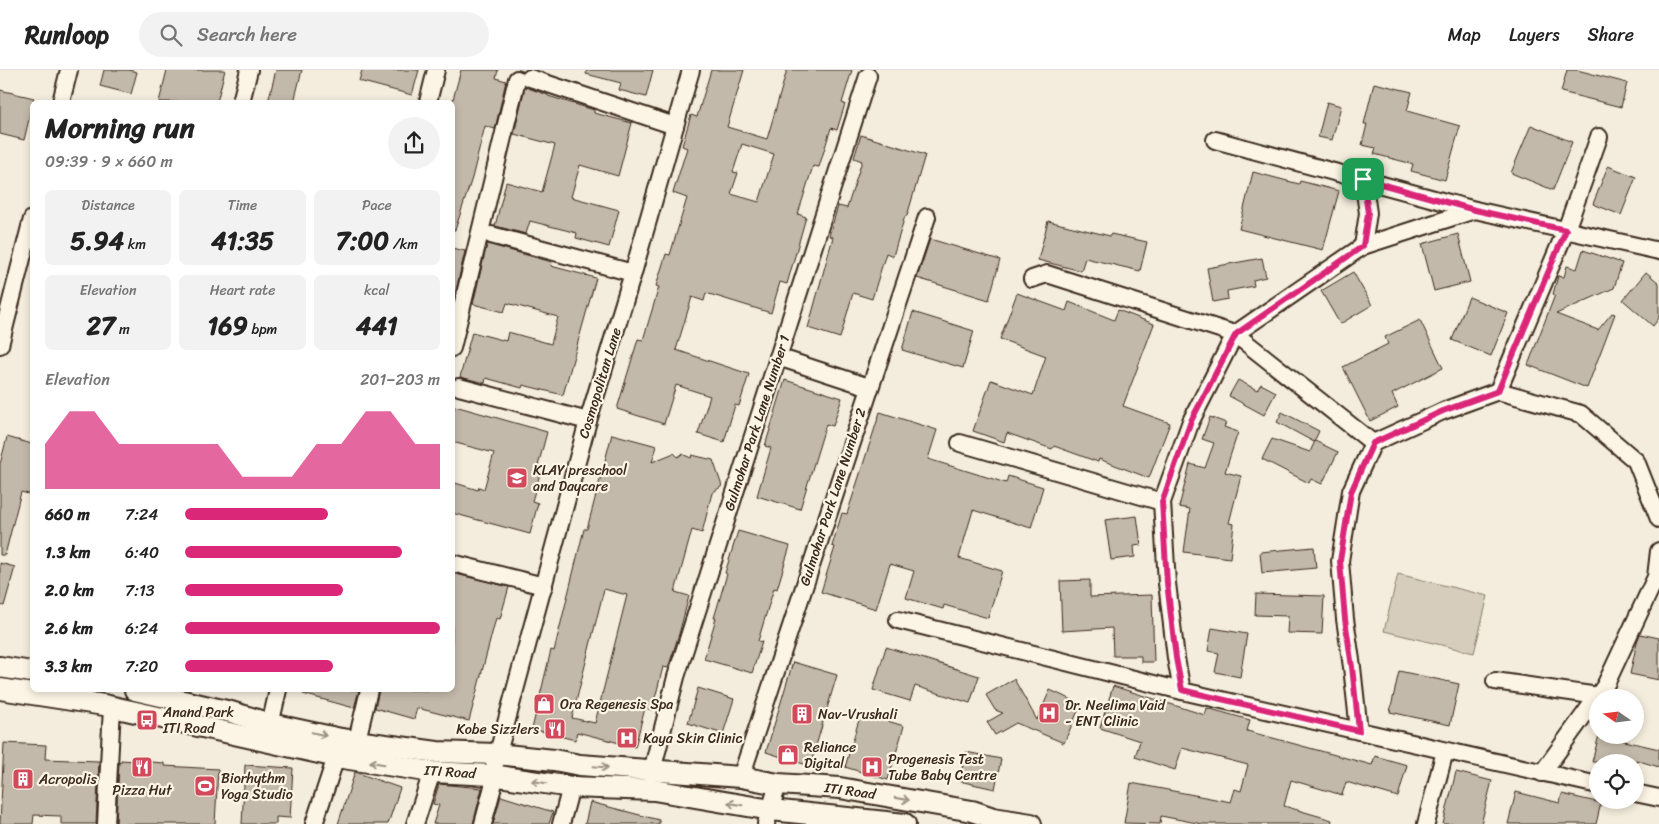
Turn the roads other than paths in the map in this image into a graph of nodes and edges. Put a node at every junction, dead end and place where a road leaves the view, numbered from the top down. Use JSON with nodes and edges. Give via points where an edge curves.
{"nodes":[{"id":1,"x":69,"y":70,"type":"edge"},
{"id":2,"x":249,"y":70,"type":"edge"},
{"id":3,"x":436,"y":70,"type":"edge"},
{"id":4,"x":691,"y":70,"type":"edge"},
{"id":5,"x":868,"y":76,"type":"dead end"},
{"id":6,"x":62,"y":100,"type":"edge"},
{"id":7,"x":242,"y":100,"type":"edge"},
{"id":8,"x":428,"y":100,"type":"edge"},
{"id":9,"x":676,"y":126,"type":"junction"},
{"id":10,"x":1599,"y":136,"type":"dead end"},
{"id":11,"x":1214,"y":140,"type":"dead end"},
{"id":12,"x":1363,"y":179,"type":"junction"},
{"id":13,"x":1475,"y":210,"type":"junction"},
{"id":14,"x":927,"y":217,"type":"dead end"},
{"id":15,"x":1566,"y":230,"type":"junction"},
{"id":16,"x":30,"y":235,"type":"edge"},
{"id":17,"x":491,"y":235,"type":"dead end"},
{"id":18,"x":1363,"y":246,"type":"junction"},
{"id":19,"x":1659,"y":251,"type":"edge"},
{"id":20,"x":634,"y":273,"type":"junction"},
{"id":21,"x":1032,"y":279,"type":"dead end"},
{"id":22,"x":1236,"y":334,"type":"junction"},
{"id":23,"x":455,"y":337,"type":"edge"},
{"id":24,"x":0,"y":345,"type":"edge"},
{"id":25,"x":778,"y":357,"type":"junction"},
{"id":26,"x":459,"y":387,"type":"dead end"},
{"id":27,"x":869,"y":387,"type":"junction"},
{"id":28,"x":1498,"y":391,"type":"junction"},
{"id":29,"x":588,"y":421,"type":"junction"},
{"id":30,"x":960,"y":443,"type":"dead end"},
{"id":31,"x":1373,"y":443,"type":"junction"},
{"id":32,"x":1162,"y":502,"type":"junction"},
{"id":33,"x":1659,"y":519,"type":"edge"},
{"id":34,"x":1659,"y":551,"type":"edge"},
{"id":35,"x":455,"y":564,"type":"edge"},
{"id":36,"x":544,"y":586,"type":"junction"},
{"id":37,"x":898,"y":620,"type":"dead end"},
{"id":38,"x":0,"y":667,"type":"edge"},
{"id":39,"x":30,"y":672,"type":"edge"},
{"id":40,"x":1495,"y":681,"type":"dead end"},
{"id":41,"x":0,"y":689,"type":"edge"},
{"id":42,"x":1604,"y":689,"type":"edge"},
{"id":43,"x":1182,"y":690,"type":"junction"},
{"id":44,"x":144,"y":692,"type":"edge"},
{"id":45,"x":278,"y":692,"type":"edge"},
{"id":46,"x":368,"y":692,"type":"edge"},
{"id":47,"x":1589,"y":695,"type":"edge"},
{"id":48,"x":112,"y":707,"type":"junction"},
{"id":49,"x":1589,"y":708,"type":"edge"},
{"id":50,"x":1359,"y":731,"type":"junction"},
{"id":51,"x":269,"y":733,"type":"junction"},
{"id":52,"x":345,"y":745,"type":"junction"},
{"id":53,"x":1445,"y":751,"type":"junction"},
{"id":54,"x":496,"y":754,"type":"junction"},
{"id":55,"x":652,"y":771,"type":"junction"},
{"id":56,"x":432,"y":772,"type":"junction"},
{"id":57,"x":1542,"y":773,"type":"junction"},
{"id":58,"x":494,"y":775,"type":"junction"},
{"id":59,"x":741,"y":777,"type":"junction"},
{"id":60,"x":1589,"y":783,"type":"edge"},
{"id":61,"x":778,"y":784,"type":"junction"},
{"id":62,"x":572,"y":787,"type":"junction"},
{"id":63,"x":1644,"y":795,"type":"edge"},
{"id":64,"x":1659,"y":798,"type":"edge"},
{"id":65,"x":768,"y":817,"type":"edge"},
{"id":66,"x":992,"y":821,"type":"edge"},
{"id":67,"x":106,"y":824,"type":"edge"},
{"id":68,"x":314,"y":824,"type":"edge"},
{"id":69,"x":415,"y":824,"type":"edge"},
{"id":70,"x":483,"y":824,"type":"edge"},
{"id":71,"x":561,"y":824,"type":"edge"},
{"id":72,"x":904,"y":824,"type":"edge"},
{"id":73,"x":1031,"y":824,"type":"edge"},
{"id":74,"x":1426,"y":824,"type":"edge"}],
"edges":[{"from":1,"to":6,"type":"street"},
{"from":2,"to":7,"type":"street"},
{"from":3,"to":8,"type":"street"},
{"from":4,"to":9,"type":"street","name":"Cosmopolitan Lane"},
{"from":5,"to":25,"type":"street","name":"Gulmohar Park Lane Number 1"},
{"from":9,"to":20,"type":"street","name":"Cosmopolitan Lane"},
{"from":9,"to":23,"type":"street","via":[[524,79]]},
{"from":10,"to":15,"type":"street"},
{"from":11,"to":12,"type":"street"},
{"from":12,"to":13,"type":"street"},
{"from":12,"to":18,"type":"street","via":[[1368,213]]},
{"from":13,"to":15,"type":"street"},
{"from":13,"to":18,"type":"street"},
{"from":14,"to":27,"type":"street","name":"Gulmohar Park Lane Number 2"},
{"from":15,"to":19,"type":"street"},
{"from":15,"to":28,"type":"street"},
{"from":16,"to":24,"type":"street"},
{"from":17,"to":20,"type":"street"},
{"from":18,"to":22,"type":"street"},
{"from":20,"to":29,"type":"street","name":"Cosmopolitan Lane"},
{"from":21,"to":22,"type":"street","via":[[1047,274]]},
{"from":22,"to":31,"type":"street"},
{"from":22,"to":32,"type":"street","via":[[1191,421]]},
{"from":25,"to":27,"type":"street"},
{"from":25,"to":55,"type":"street","name":"Gulmohar Park Lane Number 1","via":[[676,677]]},
{"from":26,"to":29,"type":"street"},
{"from":27,"to":59,"type":"street","name":"Gulmohar Park Lane Number 2"},
{"from":28,"to":31,"type":"street","via":[[1443,411]]},
{"from":28,"to":33,"type":"street","via":[[1581,414],[1636,461]]},
{"from":29,"to":36,"type":"street","name":"Cosmopolitan Lane"},
{"from":30,"to":32,"type":"street"},
{"from":31,"to":50,"type":"street","via":[[1351,492],[1340,561]]},
{"from":32,"to":43,"type":"street","via":[[1167,583]]},
{"from":34,"to":42,"type":"street","via":[[1656,576]]},
{"from":35,"to":36,"type":"street"},
{"from":36,"to":54,"type":"street","name":"Cosmopolitan Lane"},
{"from":37,"to":43,"type":"street"},
{"from":38,"to":39,"type":"main road"},
{"from":40,"to":47,"type":"street"},
{"from":41,"to":48,"type":"main road","name":"ITI Road"},
{"from":43,"to":50,"type":"street"},
{"from":44,"to":51,"type":"main road","name":"ITI Road","via":[[231,712]]},
{"from":45,"to":51,"type":"street"},
{"from":46,"to":52,"type":"street"},
{"from":48,"to":51,"type":"main road","name":"ITI Road"},
{"from":48,"to":67,"type":"street"},
{"from":49,"to":57,"type":"street"},
{"from":50,"to":53,"type":"street"},
{"from":51,"to":52,"type":"main road","name":"ITI Road"},
{"from":52,"to":54,"type":"main road","name":"ITI Road"},
{"from":56,"to":52,"type":"main road","name":"ITI Road","one_way":true},
{"from":52,"to":68,"type":"street"},
{"from":53,"to":57,"type":"street"},
{"from":53,"to":74,"type":"street"},
{"from":54,"to":55,"type":"main road","name":"ITI Road","one_way":true},
{"from":54,"to":58,"type":"street","name":"Cosmopolitan Lane"},
{"from":55,"to":59,"type":"main road","name":"ITI Road"},
{"from":56,"to":58,"type":"main road","name":"ITI Road"},
{"from":56,"to":69,"type":"street"},
{"from":57,"to":60,"type":"street"},
{"from":62,"to":58,"type":"main road","name":"ITI Road","one_way":true},
{"from":58,"to":70,"type":"street","name":"Cosmopolitan Lane"},
{"from":59,"to":61,"type":"main road","name":"ITI Road"},
{"from":61,"to":65,"type":"street"},
{"from":61,"to":66,"type":"main road","name":"ITI Road","one_way":true,"via":[[840,788],[972,811]]},
{"from":65,"to":62,"type":"main road","name":"ITI Road","one_way":true,"via":[[654,790]]},
{"from":62,"to":71,"type":"street"},
{"from":63,"to":64,"type":"street"},
{"from":65,"to":72,"type":"main road","name":"ITI Road"},
{"from":66,"to":73,"type":"main road","name":"ITI Road"}]}
